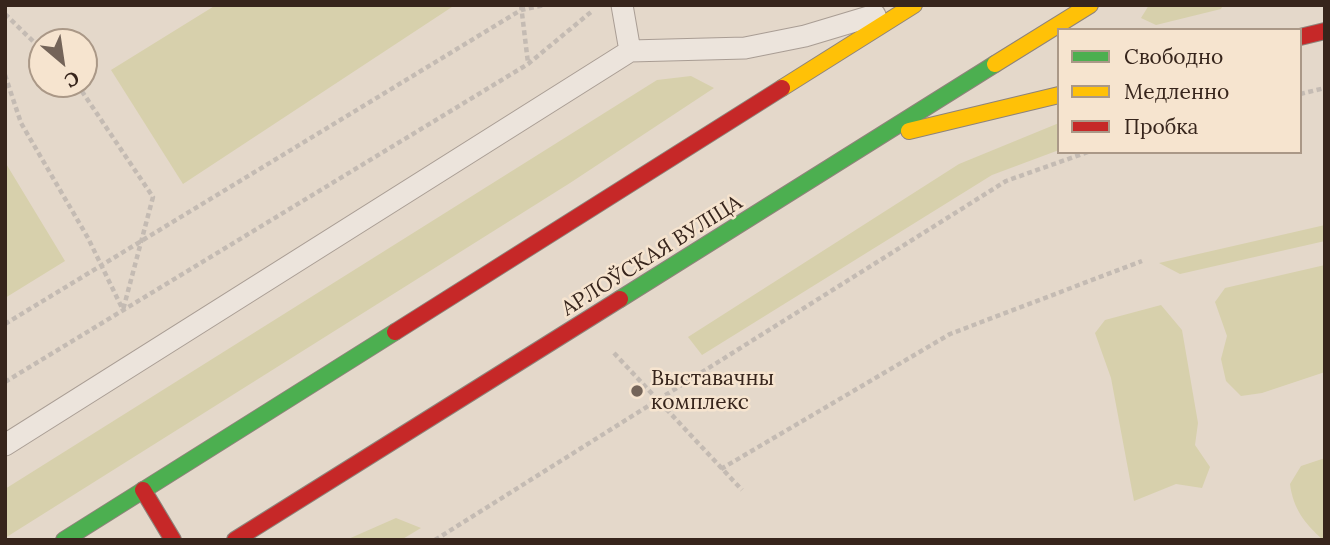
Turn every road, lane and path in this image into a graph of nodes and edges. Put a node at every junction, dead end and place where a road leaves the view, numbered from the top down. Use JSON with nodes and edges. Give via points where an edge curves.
{"nodes":[{"id":1,"x":545,"y":5,"type":"edge"},
{"id":2,"x":600,"y":5,"type":"edge"},
{"id":3,"x":622,"y":5,"type":"edge"},
{"id":4,"x":907,"y":5,"type":"edge"},
{"id":5,"x":914,"y":5,"type":"edge"},
{"id":6,"x":1090,"y":5,"type":"edge"},
{"id":7,"x":521,"y":8,"type":"edge"},
{"id":8,"x":5,"y":15,"type":"edge"},
{"id":9,"x":1325,"y":32,"type":"edge"},
{"id":10,"x":28,"y":37,"type":"edge"},
{"id":11,"x":1302,"y":37,"type":"edge"},
{"id":12,"x":630,"y":51,"type":"junction"},
{"id":13,"x":528,"y":64,"type":"junction"},
{"id":14,"x":5,"y":75,"type":"edge"},
{"id":15,"x":1325,"y":88,"type":"edge"},
{"id":16,"x":1302,"y":94,"type":"edge"},
{"id":17,"x":1057,"y":95,"type":"edge"},
{"id":18,"x":86,"y":98,"type":"edge"},
{"id":19,"x":879,"y":138,"type":"junction"},
{"id":20,"x":1082,"y":154,"type":"edge"},
{"id":21,"x":143,"y":239,"type":"junction"},
{"id":22,"x":1142,"y":261,"type":"dead end"},
{"id":23,"x":101,"y":266,"type":"junction"},
{"id":24,"x":123,"y":310,"type":"junction"},
{"id":25,"x":586,"y":322,"type":"junction"},
{"id":26,"x":5,"y":324,"type":"edge"},
{"id":27,"x":5,"y":382,"type":"edge"},
{"id":28,"x":654,"y":399,"type":"junction"},
{"id":29,"x":5,"y":445,"type":"edge"},
{"id":30,"x":721,"y":469,"type":"junction"},
{"id":31,"x":143,"y":490,"type":"junction"},
{"id":32,"x":742,"y":491,"type":"dead end"},
{"id":33,"x":64,"y":540,"type":"edge"},
{"id":34,"x":173,"y":540,"type":"edge"},
{"id":35,"x":235,"y":540,"type":"edge"},
{"id":36,"x":435,"y":540,"type":"edge"}],
"edges":[{"from":1,"to":7,"type":"path"},
{"from":2,"to":13,"type":"path"},
{"from":3,"to":12,"type":"lane"},
{"from":4,"to":12,"type":"lane","via":[[805,36],[745,48]]},
{"from":5,"to":31,"type":"main road"},
{"from":6,"to":19,"type":"main road","name":"АРЛОЎСКАЯ ВУЛІЦА"},
{"from":7,"to":13,"type":"path"},
{"from":7,"to":21,"type":"path"},
{"from":8,"to":10,"type":"path"},
{"from":9,"to":11,"type":"main road"},
{"from":12,"to":29,"type":"lane"},
{"from":13,"to":24,"type":"path"},
{"from":14,"to":23,"type":"path","via":[[21,123]]},
{"from":15,"to":16,"type":"path"},
{"from":17,"to":19,"type":"main road"},
{"from":18,"to":21,"type":"path","via":[[153,197]]},
{"from":19,"to":25,"type":"main road","name":"АРЛОЎСКАЯ ВУЛІЦА"},
{"from":20,"to":28,"type":"path","via":[[1006,181]]},
{"from":21,"to":23,"type":"path"},
{"from":21,"to":24,"type":"path"},
{"from":22,"to":30,"type":"path","via":[[950,334]]},
{"from":23,"to":24,"type":"path"},
{"from":23,"to":26,"type":"path"},
{"from":24,"to":27,"type":"path"},
{"from":25,"to":28,"type":"path"},
{"from":25,"to":35,"type":"main road","name":"АРЛОЎСКАЯ ВУЛІЦА"},
{"from":28,"to":30,"type":"path"},
{"from":28,"to":36,"type":"path"},
{"from":30,"to":32,"type":"path"},
{"from":31,"to":33,"type":"main road"},
{"from":31,"to":34,"type":"main road"}]}
